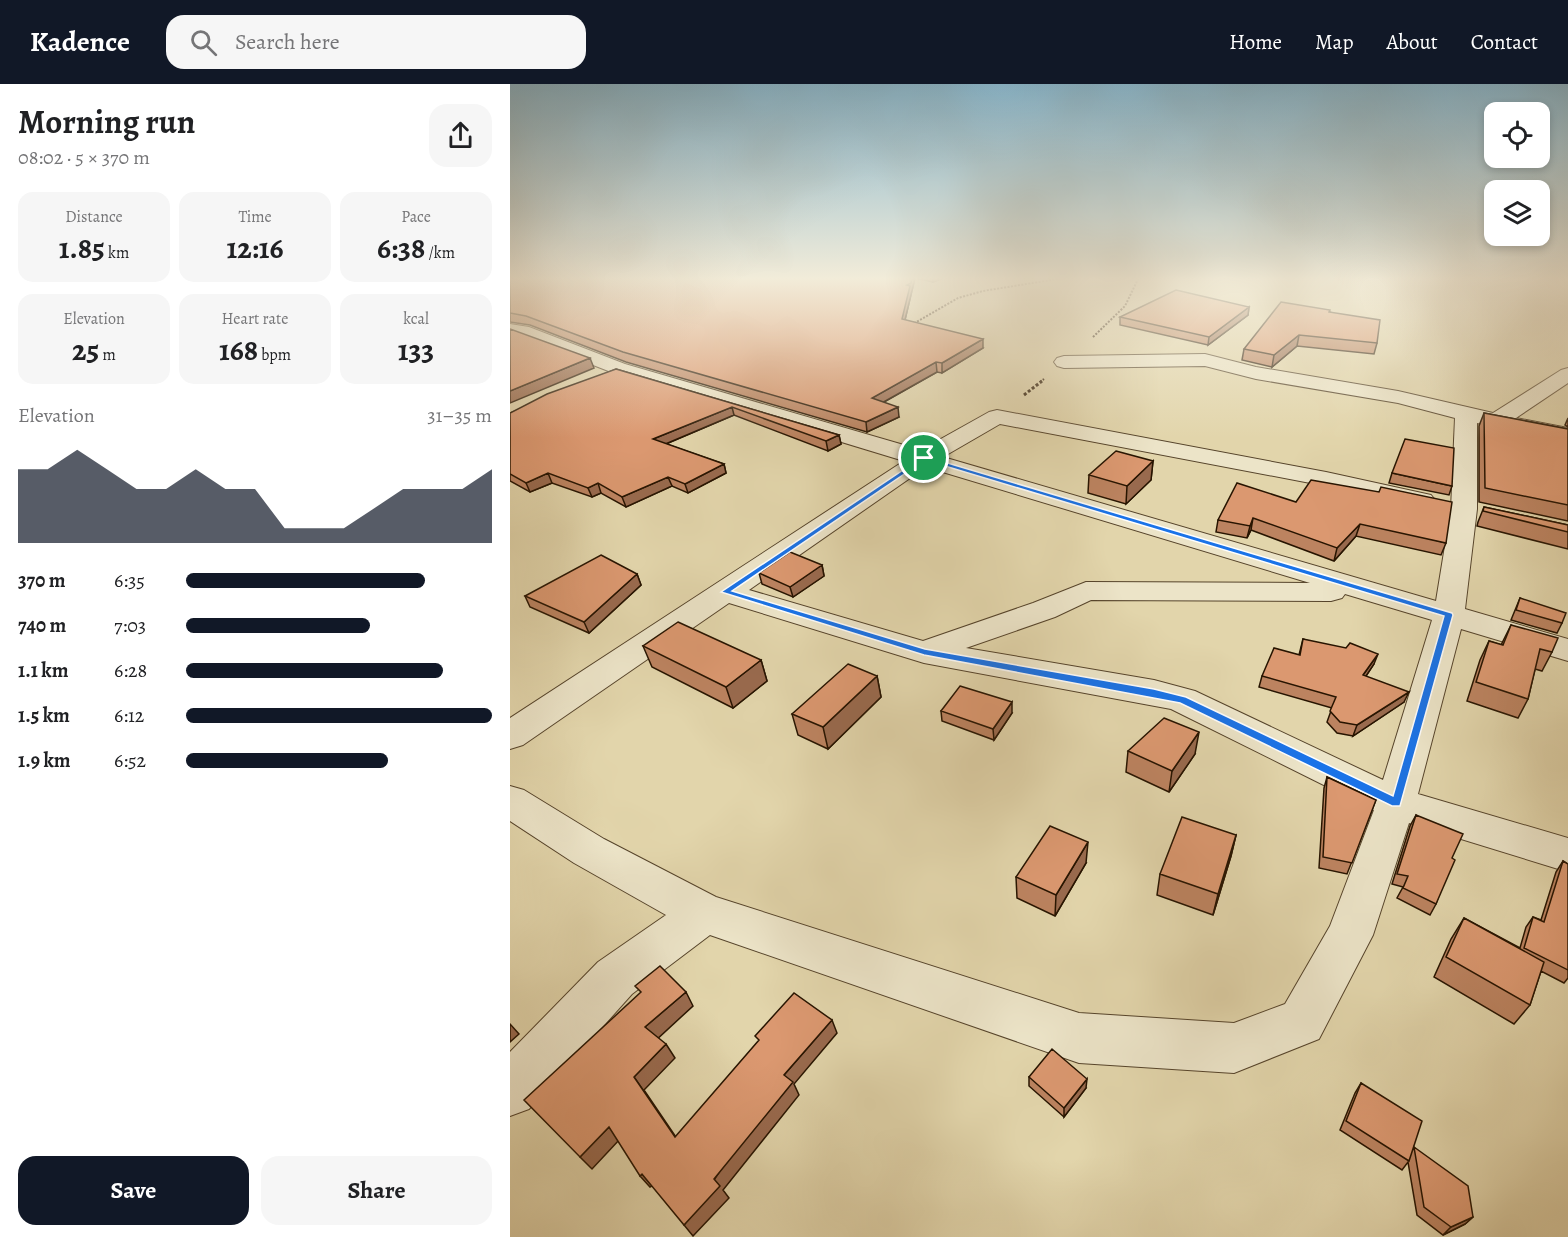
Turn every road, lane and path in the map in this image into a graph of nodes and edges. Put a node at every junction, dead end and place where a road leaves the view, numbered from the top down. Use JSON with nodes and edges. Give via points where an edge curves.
{"nodes":[{"id":1,"x":522,"y":331,"type":"edge"},
{"id":2,"x":1064,"y":362,"type":"dead end"},
{"id":3,"x":618,"y":368,"type":"junction"},
{"id":4,"x":1568,"y":374,"type":"edge"},
{"id":5,"x":586,"y":380,"type":"edge"},
{"id":6,"x":1466,"y":414,"type":"junction"},
{"id":7,"x":1497,"y":420,"type":"junction"},
{"id":8,"x":1568,"y":435,"type":"edge"},
{"id":9,"x":924,"y":458,"type":"junction"},
{"id":10,"x":1475,"y":512,"type":"junction"},
{"id":11,"x":725,"y":592,"type":"junction"},
{"id":12,"x":1372,"y":592,"type":"junction"},
{"id":13,"x":1449,"y":615,"type":"junction"},
{"id":14,"x":1568,"y":650,"type":"edge"},
{"id":15,"x":924,"y":652,"type":"junction"},
{"id":16,"x":510,"y":736,"type":"edge"},
{"id":17,"x":510,"y":801,"type":"edge"},
{"id":18,"x":1396,"y":803,"type":"junction"},
{"id":19,"x":1568,"y":855,"type":"edge"},
{"id":20,"x":704,"y":913,"type":"junction"},
{"id":21,"x":510,"y":1090,"type":"edge"}],
"edges":[{"from":1,"to":3,"type":"street"},
{"from":2,"to":6,"type":"street","via":[[1205,360]]},
{"from":3,"to":5,"type":"street"},
{"from":3,"to":9,"type":"street"},
{"from":4,"to":7,"type":"street"},
{"from":6,"to":7,"type":"street"},
{"from":6,"to":10,"type":"street"},
{"from":7,"to":8,"type":"street"},
{"from":9,"to":10,"type":"street","via":[[997,417],[1326,479]]},
{"from":9,"to":11,"type":"street"},
{"from":9,"to":12,"type":"street"},
{"from":10,"to":13,"type":"street"},
{"from":11,"to":15,"type":"street"},
{"from":11,"to":16,"type":"street"},
{"from":12,"to":13,"type":"street"},
{"from":12,"to":15,"type":"street","via":[[1086,591]]},
{"from":13,"to":14,"type":"street"},
{"from":13,"to":18,"type":"street"},
{"from":15,"to":18,"type":"street","via":[[1183,700]]},
{"from":17,"to":20,"type":"street"},
{"from":18,"to":19,"type":"street"},
{"from":18,"to":20,"type":"street","via":[[1350,935],[1302,1022],[1234,1048],[1079,1038]]},
{"from":20,"to":21,"type":"street","via":[[615,978]]}]}
